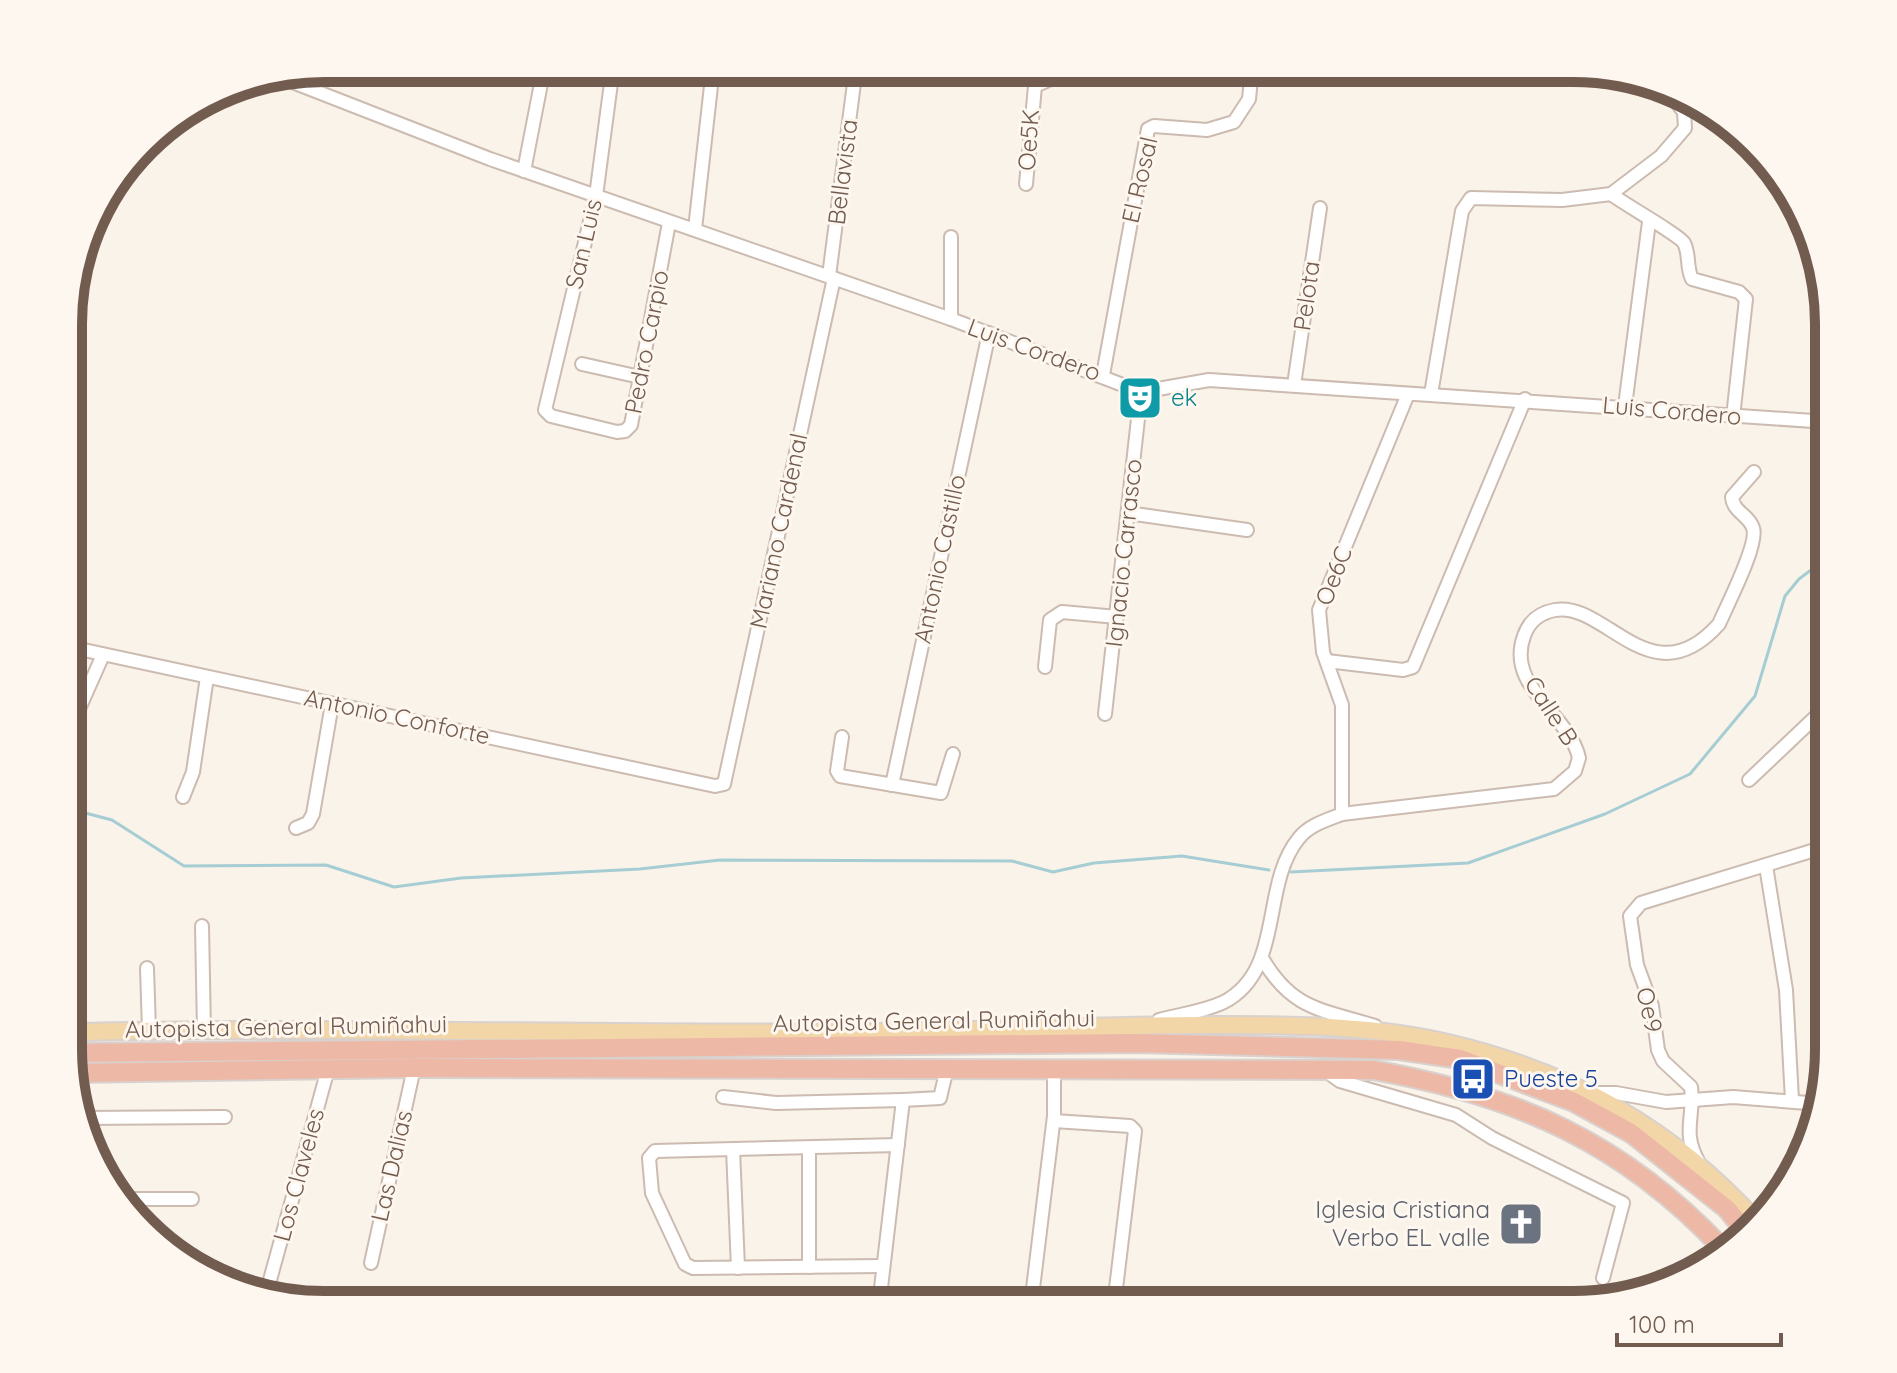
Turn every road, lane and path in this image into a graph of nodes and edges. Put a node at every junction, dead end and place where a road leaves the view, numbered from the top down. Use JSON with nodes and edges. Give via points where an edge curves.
{"nodes":[{"id":1,"x":541,"y":82,"type":"edge"},
{"id":2,"x":611,"y":82,"type":"edge"},
{"id":3,"x":711,"y":82,"type":"edge"},
{"id":4,"x":854,"y":82,"type":"edge"},
{"id":5,"x":1041,"y":83,"type":"edge"},
{"id":6,"x":1251,"y":83,"type":"edge"},
{"id":7,"x":297,"y":84,"type":"edge"},
{"id":8,"x":1680,"y":107,"type":"edge"},
{"id":9,"x":524,"y":171,"type":"junction"},
{"id":10,"x":1026,"y":184,"type":"dead end"},
{"id":11,"x":1611,"y":194,"type":"junction"},
{"id":12,"x":596,"y":196,"type":"junction"},
{"id":13,"x":1320,"y":208,"type":"dead end"},
{"id":14,"x":1649,"y":222,"type":"junction"},
{"id":15,"x":669,"y":223,"type":"junction"},
{"id":16,"x":695,"y":229,"type":"junction"},
{"id":17,"x":951,"y":237,"type":"dead end"},
{"id":18,"x":832,"y":277,"type":"junction"},
{"id":19,"x":951,"y":319,"type":"junction"},
{"id":20,"x":989,"y":333,"type":"junction"},
{"id":21,"x":582,"y":364,"type":"dead end"},
{"id":22,"x":1103,"y":375,"type":"junction"},
{"id":23,"x":640,"y":377,"type":"junction"},
{"id":24,"x":1294,"y":385,"type":"junction"},
{"id":25,"x":1141,"y":392,"type":"junction"},
{"id":26,"x":1408,"y":394,"type":"junction"},
{"id":27,"x":1431,"y":394,"type":"junction"},
{"id":28,"x":1525,"y":399,"type":"junction"},
{"id":29,"x":1625,"y":406,"type":"junction"},
{"id":30,"x":551,"y":416,"type":"joint"},
{"id":31,"x":1733,"y":417,"type":"junction"},
{"id":32,"x":1814,"y":421,"type":"edge"},
{"id":33,"x":1754,"y":472,"type":"dead end"},
{"id":34,"x":1128,"y":513,"type":"junction"},
{"id":35,"x":1247,"y":530,"type":"dead end"},
{"id":36,"x":1117,"y":617,"type":"junction"},
{"id":37,"x":82,"y":650,"type":"edge"},
{"id":38,"x":103,"y":655,"type":"junction"},
{"id":39,"x":1327,"y":661,"type":"junction"},
{"id":40,"x":1045,"y":667,"type":"dead end"},
{"id":41,"x":207,"y":677,"type":"junction"},
{"id":42,"x":83,"y":701,"type":"edge"},
{"id":43,"x":332,"y":704,"type":"junction"},
{"id":44,"x":1105,"y":714,"type":"dead end"},
{"id":45,"x":1814,"y":718,"type":"edge"},
{"id":46,"x":842,"y":737,"type":"dead end"},
{"id":47,"x":953,"y":754,"type":"dead end"},
{"id":48,"x":1749,"y":780,"type":"dead end"},
{"id":49,"x":724,"y":784,"type":"joint"},
{"id":50,"x":892,"y":785,"type":"junction"},
{"id":51,"x":183,"y":797,"type":"dead end"},
{"id":52,"x":1342,"y":814,"type":"junction"},
{"id":53,"x":296,"y":828,"type":"dead end"},
{"id":54,"x":1814,"y":851,"type":"edge"},
{"id":55,"x":1766,"y":866,"type":"junction"},
{"id":56,"x":202,"y":926,"type":"dead end"},
{"id":57,"x":1262,"y":958,"type":"junction"},
{"id":58,"x":147,"y":968,"type":"dead end"},
{"id":59,"x":1148,"y":1024,"type":"junction"},
{"id":60,"x":149,"y":1030,"type":"junction"},
{"id":61,"x":204,"y":1031,"type":"junction"},
{"id":62,"x":1393,"y":1031,"type":"junction"},
{"id":63,"x":83,"y":1032,"type":"edge"},
{"id":64,"x":83,"y":1053,"type":"edge"},
{"id":65,"x":414,"y":1068,"type":"junction"},
{"id":66,"x":947,"y":1068,"type":"junction"},
{"id":67,"x":1054,"y":1068,"type":"junction"},
{"id":68,"x":328,"y":1069,"type":"junction"},
{"id":69,"x":1322,"y":1069,"type":"junction"},
{"id":70,"x":84,"y":1073,"type":"edge"},
{"id":71,"x":1596,"y":1093,"type":"junction"},
{"id":72,"x":723,"y":1097,"type":"dead end"},
{"id":73,"x":1693,"y":1099,"type":"junction"},
{"id":74,"x":903,"y":1100,"type":"junction"},
{"id":75,"x":1792,"y":1100,"type":"junction"},
{"id":76,"x":1809,"y":1102,"type":"edge"},
{"id":77,"x":225,"y":1117,"type":"dead end"},
{"id":78,"x":93,"y":1118,"type":"edge"},
{"id":79,"x":1054,"y":1121,"type":"junction"},
{"id":80,"x":898,"y":1145,"type":"junction"},
{"id":81,"x":809,"y":1148,"type":"junction"},
{"id":82,"x":733,"y":1149,"type":"junction"},
{"id":83,"x":1700,"y":1166,"type":"junction"},
{"id":84,"x":134,"y":1199,"type":"edge"},
{"id":85,"x":192,"y":1199,"type":"dead end"},
{"id":86,"x":1749,"y":1214,"type":"edge"},
{"id":87,"x":1740,"y":1224,"type":"edge"},
{"id":88,"x":1717,"y":1243,"type":"edge"},
{"id":89,"x":371,"y":1263,"type":"dead end"},
{"id":90,"x":882,"y":1266,"type":"junction"},
{"id":91,"x":809,"y":1267,"type":"junction"},
{"id":92,"x":738,"y":1268,"type":"junction"},
{"id":93,"x":1603,"y":1278,"type":"dead end"},
{"id":94,"x":270,"y":1280,"type":"dead end"},
{"id":95,"x":880,"y":1290,"type":"edge"},
{"id":96,"x":1033,"y":1291,"type":"edge"},
{"id":97,"x":1116,"y":1291,"type":"edge"}],
"edges":[{"from":1,"to":9,"type":"street"},
{"from":2,"to":12,"type":"street","name":"San Luis"},
{"from":3,"to":16,"type":"street"},
{"from":4,"to":18,"type":"street","name":"Bellavista"},
{"from":5,"to":10,"type":"street","name":"Oe5K","via":[[1035,86]]},
{"from":6,"to":22,"type":"street","name":"El Rosal","via":[[1249,99],[1234,122],[1207,130],[1148,129]]},
{"from":7,"to":9,"type":"street","name":"Luis Cordero"},
{"from":8,"to":11,"type":"street","via":[[1685,128],[1661,156]]},
{"from":9,"to":12,"type":"street","name":"Luis Cordero"},
{"from":11,"to":14,"type":"street"},
{"from":11,"to":27,"type":"street","via":[[1562,200],[1471,198],[1462,211]]},
{"from":12,"to":15,"type":"street","name":"Luis Cordero"},
{"from":12,"to":30,"type":"street","name":"San Luis","via":[[545,410]]},
{"from":13,"to":24,"type":"street","name":"Pelota"},
{"from":14,"to":29,"type":"street"},
{"from":14,"to":31,"type":"street","via":[[1680,236],[1692,279],[1739,292],[1746,299]]},
{"from":15,"to":16,"type":"street","name":"Luis Cordero"},
{"from":15,"to":23,"type":"street","name":"Pedro Carpio"},
{"from":16,"to":18,"type":"street","name":"Luis Cordero"},
{"from":17,"to":19,"type":"street"},
{"from":18,"to":19,"type":"street","name":"Luis Cordero"},
{"from":18,"to":49,"type":"street","name":"Mariano Cardenal"},
{"from":19,"to":20,"type":"street","name":"Luis Cordero"},
{"from":20,"to":22,"type":"street","name":"Luis Cordero"},
{"from":20,"to":50,"type":"street","name":"Antonio Castillo"},
{"from":21,"to":23,"type":"street"},
{"from":22,"to":25,"type":"street","name":"Luis Cordero"},
{"from":23,"to":30,"type":"street","name":"Pedro Carpio","via":[[631,425],[625,431]]},
{"from":24,"to":25,"type":"street","name":"Luis Cordero","via":[[1209,380]]},
{"from":24,"to":26,"type":"street","name":"Luis Cordero"},
{"from":25,"to":34,"type":"street","name":"Ignacio Carrasco"},
{"from":26,"to":27,"type":"street","name":"Luis Cordero"},
{"from":26,"to":39,"type":"street","name":"Oe6C","via":[[1319,610]]},
{"from":27,"to":28,"type":"street","name":"Luis Cordero"},
{"from":28,"to":29,"type":"street","name":"Luis Cordero"},
{"from":28,"to":39,"type":"street","via":[[1413,667]]},
{"from":29,"to":31,"type":"street","name":"Luis Cordero"},
{"from":31,"to":32,"type":"street","name":"Luis Cordero"},
{"from":33,"to":52,"type":"street","name":"Calle B","via":[[1732,497],[1750,522],[1754,538],[1711,633],[1665,652],[1637,648],[1577,611],[1563,608],[1532,620],[1521,656],[1531,688],[1576,743],[1579,758],[1566,782],[1554,789]]},
{"from":34,"to":35,"type":"street"},
{"from":34,"to":36,"type":"street","name":"Ignacio Carrasco"},
{"from":36,"to":40,"type":"street","via":[[1062,612],[1050,620]]},
{"from":36,"to":44,"type":"street","name":"Ignacio Carrasco"},
{"from":37,"to":38,"type":"street","name":"Antonio Conforte"},
{"from":38,"to":41,"type":"street","name":"Antonio Conforte"},
{"from":38,"to":42,"type":"street"},
{"from":39,"to":52,"type":"street","name":"Oe6C","via":[[1342,705]]},
{"from":41,"to":43,"type":"street","name":"Antonio Conforte"},
{"from":41,"to":51,"type":"street","via":[[193,772]]},
{"from":43,"to":49,"type":"street","name":"Antonio Conforte"},
{"from":43,"to":53,"type":"street","via":[[313,814]]},
{"from":45,"to":48,"type":"street"},
{"from":46,"to":50,"type":"street","via":[[840,776]]},
{"from":47,"to":50,"type":"street","via":[[941,793]]},
{"from":52,"to":57,"type":"street","name":"Calle B","via":[[1309,828],[1292,848],[1281,872]]},
{"from":54,"to":55,"type":"street"},
{"from":55,"to":73,"type":"street","name":"Oe9","via":[[1641,903],[1630,916],[1658,1050],[1691,1087]]},
{"from":55,"to":75,"type":"street","via":[[1786,990]]},
{"from":56,"to":61,"type":"street"},
{"from":57,"to":59,"type":"street","name":"Calle B","via":[[1226,1001]]},
{"from":57,"to":62,"type":"street","via":[[1276,983],[1302,1004]]},
{"from":58,"to":60,"type":"street"},
{"from":59,"to":61,"type":"main road","via":[[877,1032]]},
{"from":59,"to":62,"type":"main road"},
{"from":60,"to":61,"type":"main road"},
{"from":60,"to":63,"type":"main road"},
{"from":62,"to":71,"type":"main road","via":[[1527,1065]]},
{"from":64,"to":87,"type":"highway","name":"Autopista General Rumiñahui","via":[[1136,1043],[1399,1050],[1460,1059],[1574,1102],[1643,1141]]},
{"from":65,"to":66,"type":"highway","name":"Autopista General Rumiñahui"},
{"from":65,"to":68,"type":"highway","name":"Autopista General Rumiñahui"},
{"from":65,"to":89,"type":"street","name":"Las Dalias"},
{"from":66,"to":67,"type":"highway","name":"Autopista General Rumiñahui"},
{"from":66,"to":74,"type":"street","via":[[940,1098]]},
{"from":67,"to":69,"type":"highway","name":"Autopista General Rumiñahui"},
{"from":67,"to":79,"type":"street"},
{"from":68,"to":70,"type":"highway","name":"Autopista General Rumiñahui"},
{"from":68,"to":94,"type":"street","name":"Los Claveles"},
{"from":69,"to":88,"type":"highway","name":"Autopista General Rumiñahui","via":[[1373,1070],[1442,1083],[1550,1120],[1603,1147],[1650,1180]]},
{"from":69,"to":93,"type":"street","via":[[1340,1081],[1456,1115],[1623,1203]]},
{"from":71,"to":73,"type":"street","via":[[1666,1102]]},
{"from":71,"to":83,"type":"main road"},
{"from":72,"to":74,"type":"street","via":[[776,1103]]},
{"from":73,"to":75,"type":"street"},
{"from":73,"to":83,"type":"street","via":[[1688,1132]]},
{"from":74,"to":80,"type":"street"},
{"from":75,"to":76,"type":"street"},
{"from":77,"to":78,"type":"street"},
{"from":79,"to":96,"type":"street"},
{"from":79,"to":97,"type":"street","via":[[1130,1126],[1135,1131]]},
{"from":80,"to":81,"type":"street"},
{"from":80,"to":90,"type":"street"},
{"from":81,"to":82,"type":"street"},
{"from":81,"to":91,"type":"street"},
{"from":82,"to":92,"type":"street"},
{"from":82,"to":92,"type":"street","via":[[655,1151],[649,1158],[652,1193],[679,1257],[693,1268]]},
{"from":83,"to":86,"type":"main road"},
{"from":84,"to":85,"type":"street"},
{"from":90,"to":91,"type":"street"},
{"from":90,"to":95,"type":"street"},
{"from":91,"to":92,"type":"street"}]}
